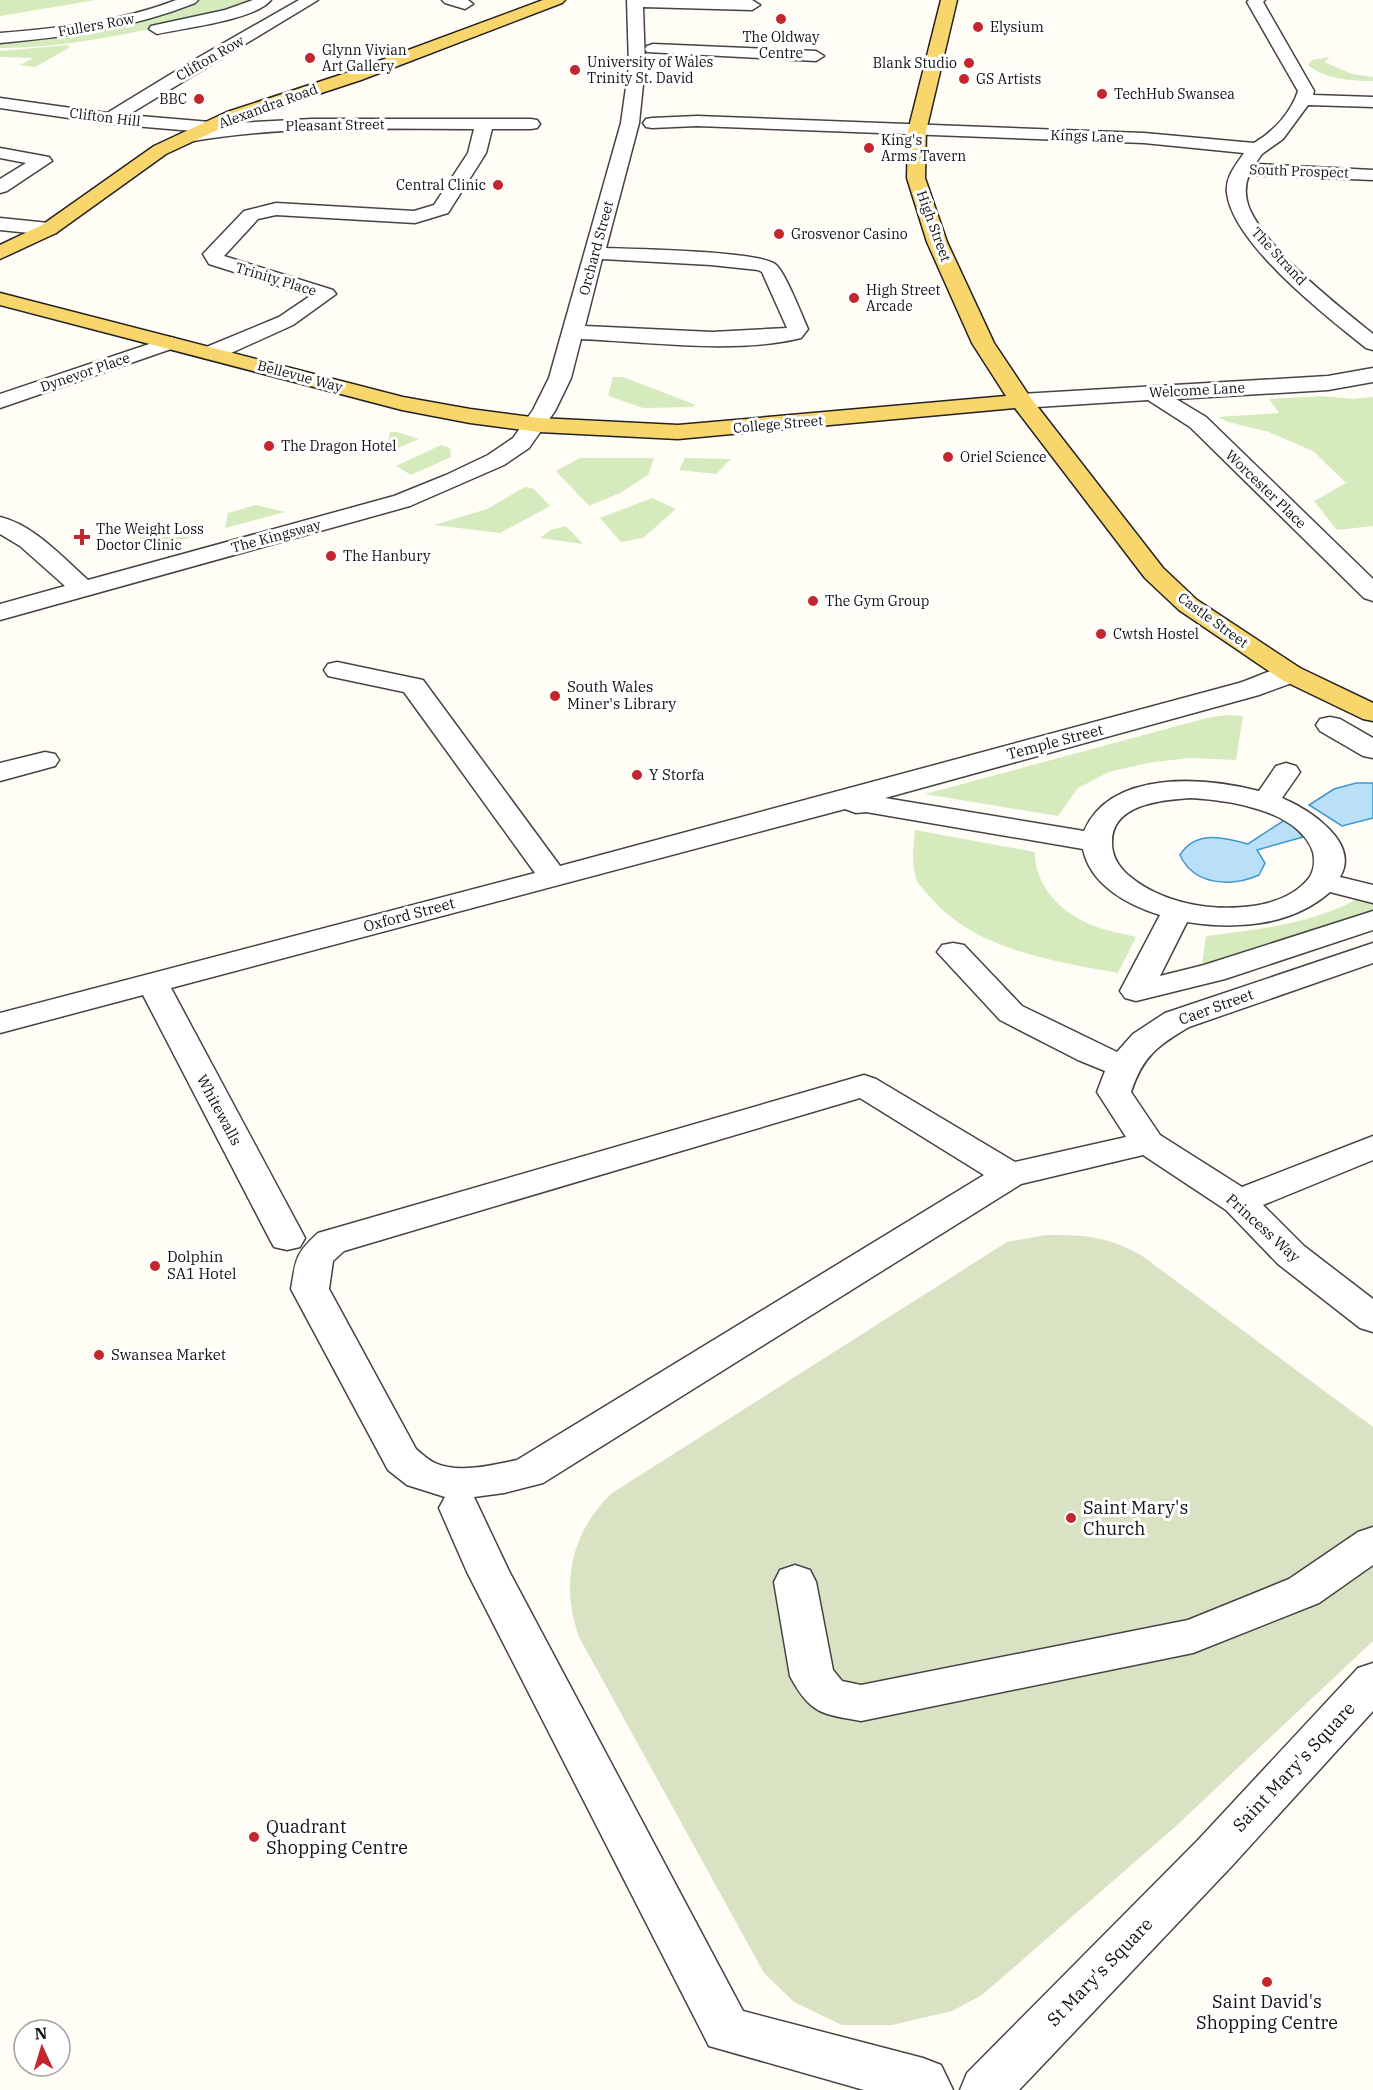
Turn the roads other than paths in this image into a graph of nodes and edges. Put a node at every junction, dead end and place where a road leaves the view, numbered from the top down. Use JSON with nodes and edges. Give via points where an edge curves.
{"nodes":[{"id":1,"x":190,"y":0,"type":"edge"},
{"id":2,"x":263,"y":0,"type":"edge"},
{"id":3,"x":310,"y":0,"type":"edge"},
{"id":4,"x":557,"y":0,"type":"edge"},
{"id":5,"x":950,"y":0,"type":"edge"},
{"id":6,"x":635,"y":1,"type":"edge"},
{"id":7,"x":1256,"y":1,"type":"edge"},
{"id":8,"x":656,"y":5,"type":"edge"},
{"id":9,"x":753,"y":5,"type":"dead end"},
{"id":10,"x":135,"y":34,"type":"dead end"},
{"id":11,"x":0,"y":38,"type":"edge"},
{"id":12,"x":816,"y":56,"type":"dead end"},
{"id":13,"x":637,"y":66,"type":"junction"},
{"id":14,"x":1373,"y":88,"type":"edge"},
{"id":15,"x":1306,"y":95,"type":"junction"},
{"id":16,"x":1373,"y":102,"type":"edge"},
{"id":17,"x":0,"y":103,"type":"edge"},
{"id":18,"x":111,"y":119,"type":"junction"},
{"id":19,"x":652,"y":123,"type":"dead end"},
{"id":20,"x":484,"y":124,"type":"junction"},
{"id":21,"x":531,"y":124,"type":"dead end"},
{"id":22,"x":210,"y":127,"type":"junction"},
{"id":23,"x":917,"y":131,"type":"junction"},
{"id":24,"x":188,"y":137,"type":"junction"},
{"id":25,"x":1265,"y":144,"type":"junction"},
{"id":26,"x":0,"y":153,"type":"edge"},
{"id":27,"x":1241,"y":169,"type":"junction"},
{"id":28,"x":1365,"y":174,"type":"edge"},
{"id":29,"x":0,"y":187,"type":"edge"},
{"id":30,"x":0,"y":224,"type":"edge"},
{"id":31,"x":49,"y":229,"type":"junction"},
{"id":32,"x":0,"y":253,"type":"edge"},
{"id":33,"x":594,"y":253,"type":"junction"},
{"id":34,"x":0,"y":299,"type":"edge"},
{"id":35,"x":1373,"y":313,"type":"edge"},
{"id":36,"x":1338,"y":316,"type":"junction"},
{"id":37,"x":573,"y":332,"type":"junction"},
{"id":38,"x":170,"y":343,"type":"junction"},
{"id":39,"x":1373,"y":344,"type":"edge"},
{"id":40,"x":212,"y":353,"type":"junction"},
{"id":41,"x":1373,"y":375,"type":"edge"},
{"id":42,"x":1152,"y":393,"type":"junction"},
{"id":43,"x":0,"y":401,"type":"edge"},
{"id":44,"x":1021,"y":401,"type":"junction"},
{"id":45,"x":536,"y":425,"type":"junction"},
{"id":46,"x":0,"y":524,"type":"edge"},
{"id":47,"x":84,"y":590,"type":"junction"},
{"id":48,"x":1373,"y":593,"type":"edge"},
{"id":49,"x":0,"y":612,"type":"edge"},
{"id":50,"x":337,"y":670,"type":"dead end"},
{"id":51,"x":1291,"y":674,"type":"junction"},
{"id":52,"x":1371,"y":711,"type":"edge"},
{"id":53,"x":1330,"y":725,"type":"dead end"},
{"id":54,"x":1373,"y":750,"type":"edge"},
{"id":55,"x":45,"y":760,"type":"dead end"},
{"id":56,"x":0,"y":772,"type":"edge"},
{"id":57,"x":1286,"y":772,"type":"dead end"},
{"id":58,"x":1266,"y":801,"type":"junction"},
{"id":59,"x":818,"y":807,"type":"junction"},
{"id":60,"x":1095,"y":842,"type":"junction"},
{"id":61,"x":553,"y":877,"type":"junction"},
{"id":62,"x":1325,"y":882,"type":"junction"},
{"id":63,"x":1373,"y":894,"type":"edge"},
{"id":64,"x":1178,"y":910,"type":"junction"},
{"id":65,"x":1373,"y":920,"type":"edge"},
{"id":66,"x":953,"y":952,"type":"dead end"},
{"id":67,"x":1373,"y":952,"type":"edge"},
{"id":68,"x":152,"y":982,"type":"junction"},
{"id":69,"x":0,"y":1023,"type":"edge"},
{"id":70,"x":1122,"y":1066,"type":"junction"},
{"id":71,"x":1148,"y":1143,"type":"junction"},
{"id":72,"x":1373,"y":1147,"type":"edge"},
{"id":73,"x":1010,"y":1175,"type":"junction"},
{"id":74,"x":1239,"y":1202,"type":"junction"},
{"id":75,"x":287,"y":1238,"type":"dead end"},
{"id":76,"x":1373,"y":1319,"type":"edge"},
{"id":77,"x":459,"y":1508,"type":"dead end"},
{"id":78,"x":1373,"y":1543,"type":"edge"},
{"id":79,"x":795,"y":1582,"type":"dead end"},
{"id":80,"x":1373,"y":1681,"type":"edge"},
{"id":81,"x":1214,"y":1854,"type":"joint"},
{"id":82,"x":928,"y":2090,"type":"edge"},
{"id":83,"x":985,"y":2090,"type":"edge"}],
"edges":[{"from":1,"to":11,"type":"street","name":"Fullers Row","via":[[90,28]]},
{"from":2,"to":10,"type":"street","via":[[231,13]]},
{"from":3,"to":18,"type":"street","name":"Clifton Row"},
{"from":4,"to":22,"type":"main road","name":"Alexandra Road"},
{"from":5,"to":23,"type":"main road","name":"High Street"},
{"from":6,"to":8,"type":"street"},
{"from":6,"to":13,"type":"street","name":"Orchard Street"},
{"from":7,"to":15,"type":"street"},
{"from":8,"to":9,"type":"street"},
{"from":12,"to":13,"type":"street","via":[[656,43],[651,55]]},
{"from":13,"to":33,"type":"street","name":"Orchard Street","via":[[630,123]]},
{"from":14,"to":15,"type":"street"},
{"from":15,"to":16,"type":"street"},
{"from":15,"to":25,"type":"street"},
{"from":17,"to":18,"type":"street","name":"Clifton Hill"},
{"from":18,"to":22,"type":"street","name":"Clifton Hill"},
{"from":19,"to":23,"type":"street","name":"Kings Lane","via":[[697,121]]},
{"from":20,"to":21,"type":"street","name":"Pleasant Street"},
{"from":20,"to":24,"type":"street","name":"Pleasant Street","via":[[255,126]]},
{"from":20,"to":40,"type":"street","name":"Trinity Place","via":[[477,153],[441,209],[415,217],[276,210],[251,215],[213,254],[216,260],[326,294],[286,321]]},
{"from":22,"to":24,"type":"main road","name":"Alexandra Road"},
{"from":23,"to":25,"type":"street","name":"Kings Lane"},
{"from":23,"to":44,"type":"main road","name":"High Street","via":[[916,178],[937,242],[983,343]]},
{"from":24,"to":31,"type":"main road","name":"Alexandra Road","via":[[160,150]]},
{"from":25,"to":27,"type":"street"},
{"from":25,"to":28,"type":"street","name":"South Prospect","via":[[1335,170]]},
{"from":26,"to":29,"type":"street","via":[[43,161]]},
{"from":27,"to":28,"type":"street","name":"South Prospect"},
{"from":27,"to":36,"type":"street","name":"The Strand","via":[[1235,194],[1247,222],[1271,253]]},
{"from":30,"to":31,"type":"street"},
{"from":31,"to":32,"type":"main road","name":"Alexandra Road"},
{"from":33,"to":37,"type":"street","name":"Orchard Street"},
{"from":33,"to":37,"type":"street","via":[[763,265],[770,269],[798,329],[794,334],[776,336],[705,338]]},
{"from":34,"to":38,"type":"main road","name":"Bellevue Way"},
{"from":35,"to":36,"type":"street"},
{"from":36,"to":39,"type":"street","name":"The Strand"},
{"from":37,"to":45,"type":"street","name":"Orchard Street","via":[[560,378]]},
{"from":38,"to":40,"type":"main road","name":"Bellevue Way"},
{"from":38,"to":43,"type":"street","name":"Dynevor Place"},
{"from":40,"to":45,"type":"main road","name":"Bellevue Way","via":[[402,403]]},
{"from":41,"to":42,"type":"street","name":"Welcome Lane","via":[[1328,383]]},
{"from":42,"to":44,"type":"street","name":"Welcome Lane"},
{"from":42,"to":48,"type":"street","name":"Worcester Place","via":[[1198,422]]},
{"from":44,"to":45,"type":"main road","name":"College Street","via":[[678,432]]},
{"from":44,"to":51,"type":"main road","name":"Castle Street","via":[[1154,573],[1188,605]]},
{"from":45,"to":47,"type":"street","name":"The Kingsway","via":[[521,443],[496,460],[402,501]]},
{"from":46,"to":47,"type":"street","via":[[29,541]]},
{"from":47,"to":49,"type":"street","name":"The Kingsway"},
{"from":50,"to":61,"type":"street","via":[[413,686]]},
{"from":51,"to":52,"type":"main road","name":"Castle Street"},
{"from":51,"to":59,"type":"street","name":"Temple Street","via":[[1249,689]]},
{"from":53,"to":54,"type":"street"},
{"from":55,"to":56,"type":"street"},
{"from":57,"to":58,"type":"street"},
{"from":58,"to":60,"type":"street","via":[[1200,789],[1154,793],[1124,803],[1103,820]]},
{"from":58,"to":62,"type":"street","via":[[1293,814],[1313,829],[1326,846],[1330,864]]},
{"from":59,"to":60,"type":"street","via":[[866,803]]},
{"from":59,"to":61,"type":"street","name":"Oxford Street"},
{"from":60,"to":64,"type":"street","via":[[1100,861],[1117,880],[1143,898]]},
{"from":61,"to":68,"type":"street","name":"Oxford Street"},
{"from":62,"to":63,"type":"street"},
{"from":62,"to":64,"type":"street","via":[[1309,898],[1284,910],[1251,916]]},
{"from":64,"to":65,"type":"street","via":[[1136,992],[1214,972]]},
{"from":66,"to":70,"type":"street","via":[[1011,1013]]},
{"from":67,"to":70,"type":"street","name":"Caer Street","via":[[1176,1020],[1135,1048]]},
{"from":68,"to":69,"type":"street","name":"Oxford Street"},
{"from":68,"to":75,"type":"street","name":"Whitewalls"},
{"from":70,"to":71,"type":"street","name":"Caer Street","via":[[1114,1092]]},
{"from":71,"to":73,"type":"street"},
{"from":71,"to":74,"type":"street","name":"Princess Way"},
{"from":72,"to":74,"type":"street"},
{"from":73,"to":73,"type":"street","via":[[530,1472],[494,1481],[464,1482],[422,1475],[402,1460],[310,1289],[315,1257],[331,1242],[864,1086]]},
{"from":74,"to":76,"type":"street","name":"Princess Way","via":[[1292,1255]]},
{"from":77,"to":82,"type":"street","via":[[488,1572],[727,2030],[923,2082]]},
{"from":78,"to":79,"type":"street","via":[[1304,1591],[1193,1636],[861,1702],[829,1697],[812,1676]]},
{"from":80,"to":81,"type":"street","name":"Saint Mary's Square"},
{"from":81,"to":83,"type":"street","name":"St Mary's Square"}]}
